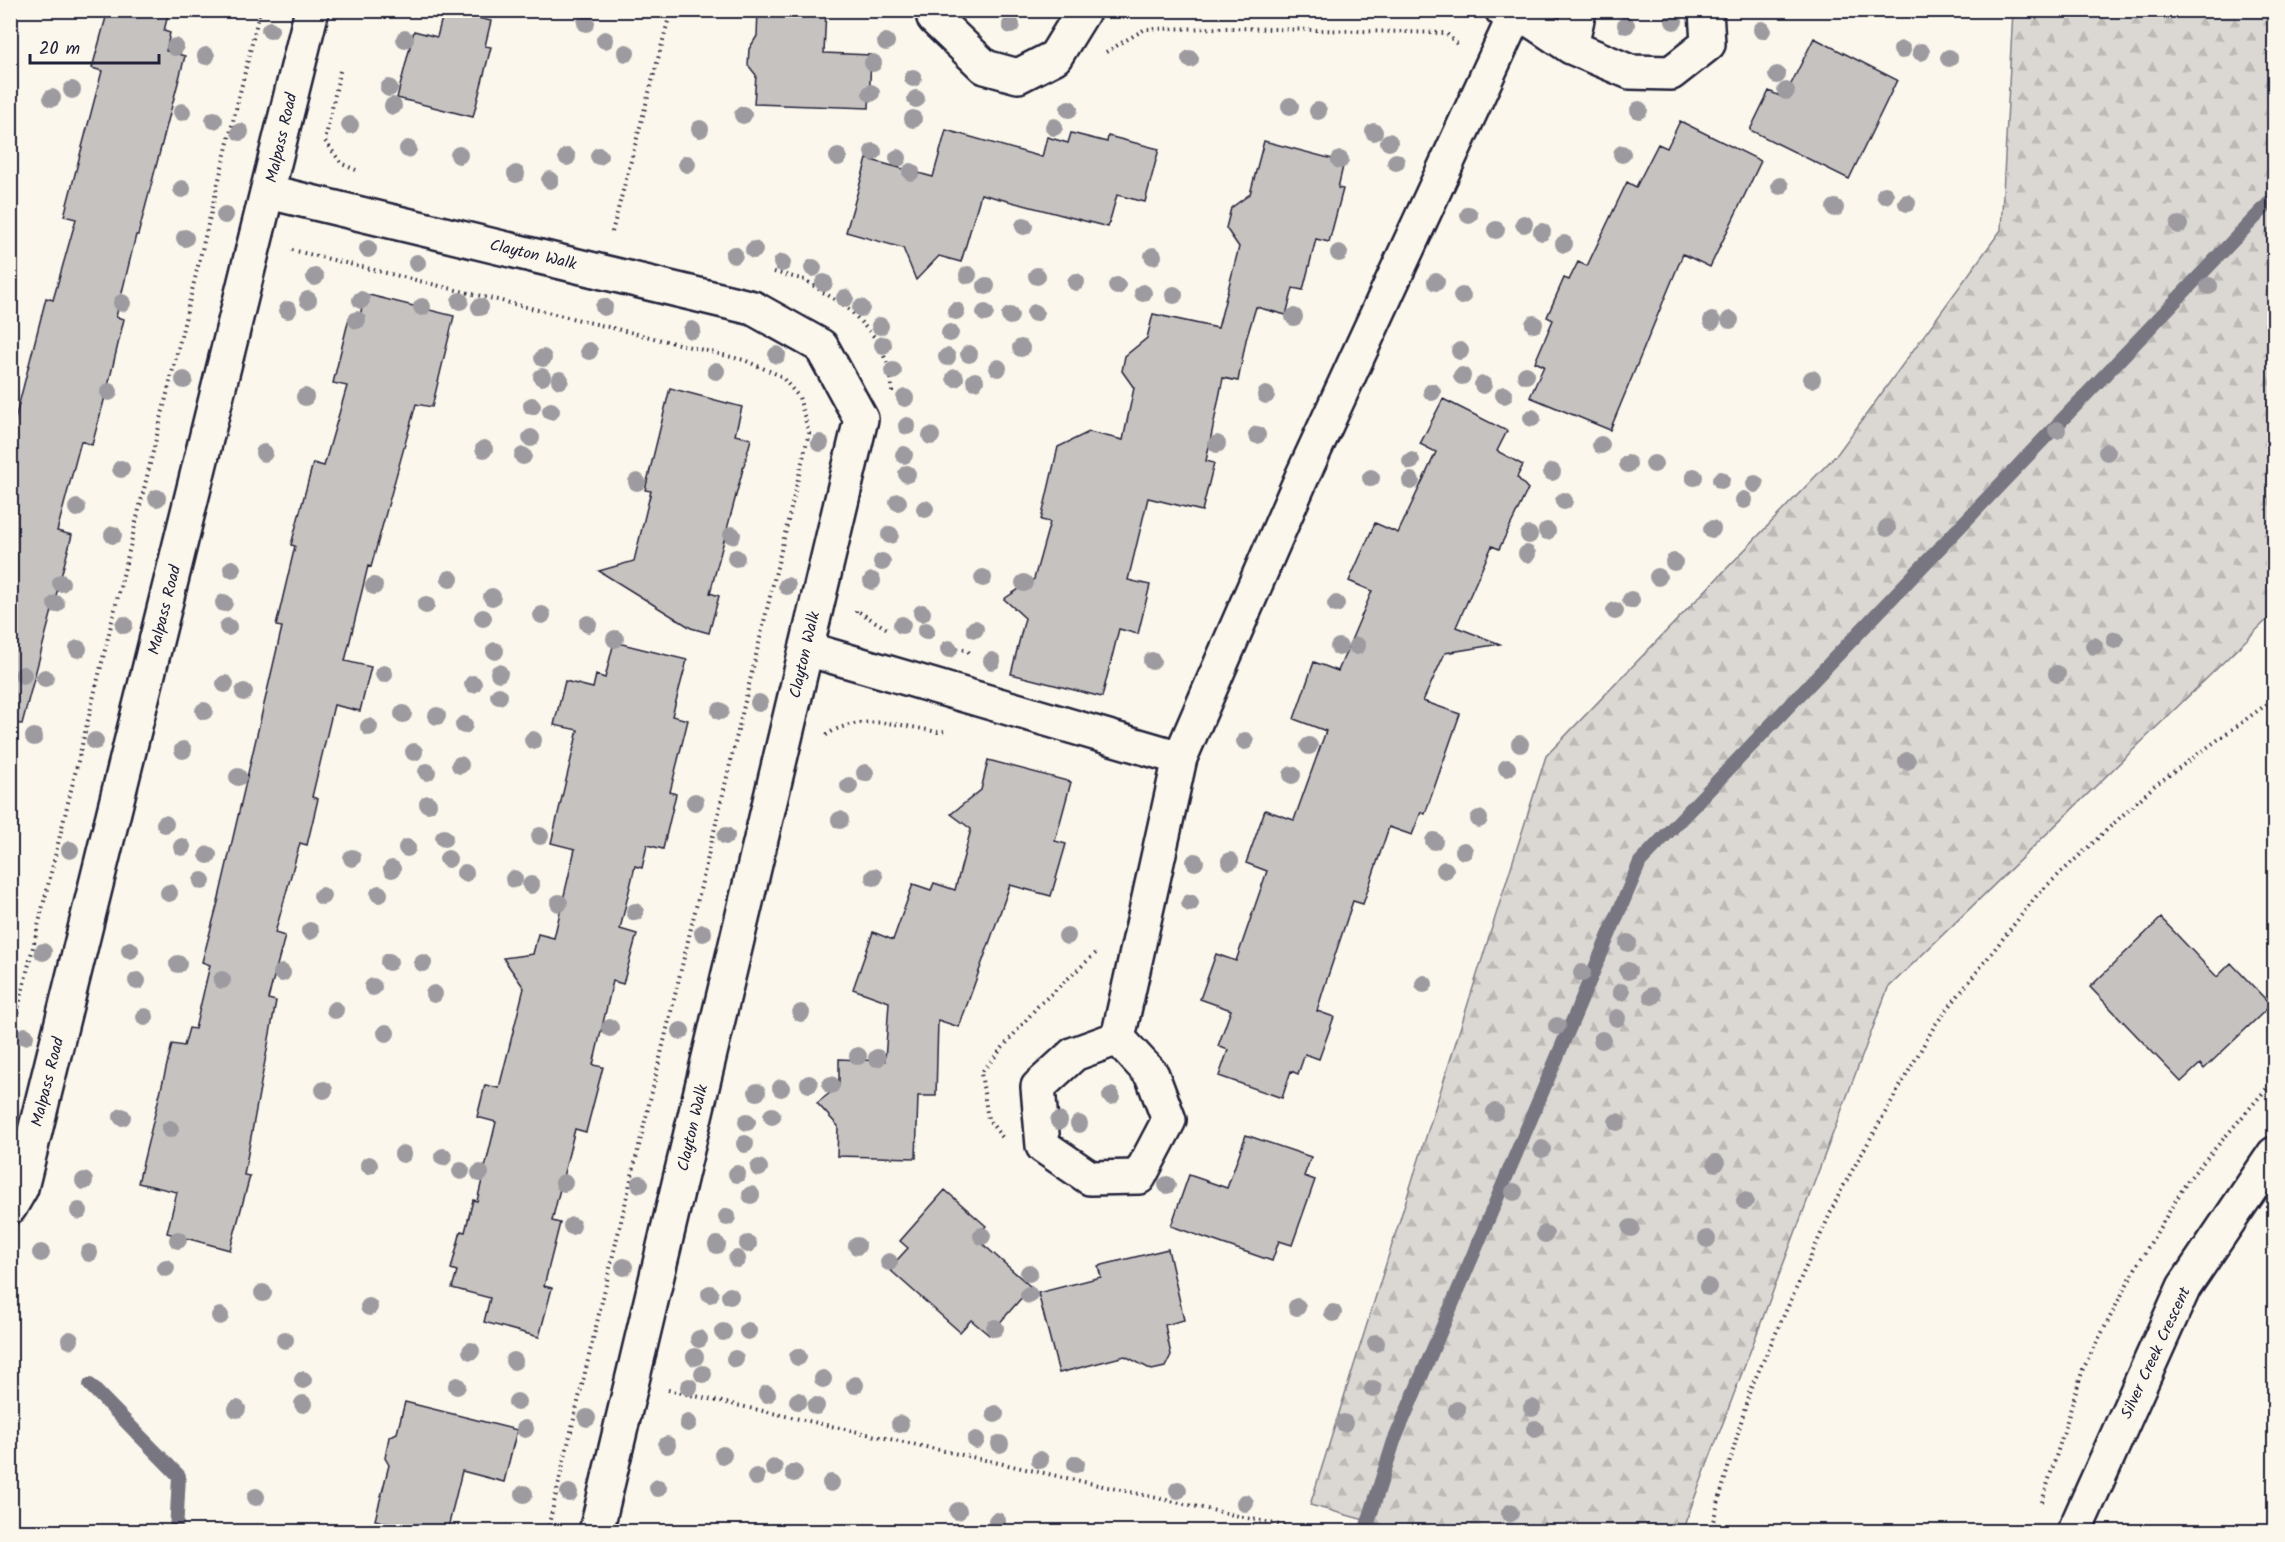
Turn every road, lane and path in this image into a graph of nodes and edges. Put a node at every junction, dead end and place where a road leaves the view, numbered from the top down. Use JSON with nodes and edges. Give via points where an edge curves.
{"nodes":[{"id":1,"x":260,"y":10,"type":"edge"},
{"id":2,"x":312,"y":10,"type":"edge"},
{"id":3,"x":671,"y":10,"type":"edge"},
{"id":4,"x":937,"y":10,"type":"edge"},
{"id":5,"x":1084,"y":10,"type":"edge"},
{"id":6,"x":1502,"y":10,"type":"edge"},
{"id":7,"x":1579,"y":10,"type":"edge"},
{"id":8,"x":1707,"y":10,"type":"edge"},
{"id":9,"x":1517,"y":11,"type":"edge"},
{"id":10,"x":1571,"y":47,"type":"junction"},
{"id":11,"x":1461,"y":48,"type":"dead end"},
{"id":12,"x":1097,"y":57,"type":"dead end"},
{"id":13,"x":269,"y":192,"type":"junction"},
{"id":14,"x":612,"y":232,"type":"dead end"},
{"id":15,"x":288,"y":249,"type":"dead end"},
{"id":16,"x":807,"y":649,"type":"junction"},
{"id":17,"x":2274,"y":699,"type":"edge"},
{"id":18,"x":1180,"y":758,"type":"junction"},
{"id":19,"x":1118,"y":1038,"type":"junction"},
{"id":20,"x":10,"y":1042,"type":"edge"},
{"id":21,"x":2274,"y":1080,"type":"edge"},
{"id":22,"x":2274,"y":1154,"type":"edge"},
{"id":23,"x":10,"y":1207,"type":"edge"},
{"id":24,"x":659,"y":1388,"type":"dead end"},
{"id":25,"x":2040,"y":1509,"type":"dead end"},
{"id":26,"x":547,"y":1532,"type":"edge"},
{"id":27,"x":596,"y":1532,"type":"edge"},
{"id":28,"x":1311,"y":1532,"type":"edge"},
{"id":29,"x":1710,"y":1532,"type":"edge"},
{"id":30,"x":2074,"y":1532,"type":"edge"}],
"edges":[{"from":1,"to":20,"type":"path"},
{"from":2,"to":13,"type":"street","name":"Malpass Road"},
{"from":3,"to":14,"type":"path"},
{"from":4,"to":5,"type":"street","via":[[934,18],[985,67],[1018,76],[1055,57]]},
{"from":6,"to":9,"type":"street"},
{"from":7,"to":10,"type":"street"},
{"from":8,"to":10,"type":"street","via":[[1708,44],[1671,73],[1630,72]]},
{"from":9,"to":10,"type":"street"},
{"from":9,"to":18,"type":"street","via":[[1302,477]]},
{"from":11,"to":12,"type":"path","via":[[1446,33],[1145,28]]},
{"from":13,"to":16,"type":"street","name":"Clayton Walk","via":[[753,308],[821,346],[861,419]]},
{"from":13,"to":23,"type":"street","name":"Malpass Road","via":[[21,1188]]},
{"from":15,"to":26,"type":"path","via":[[744,360],[781,376],[799,397],[809,433]]},
{"from":16,"to":18,"type":"street"},
{"from":16,"to":27,"type":"street","name":"Clayton Walk"},
{"from":17,"to":29,"type":"path","via":[[2154,786],[2038,894],[1935,1025],[1840,1192],[1750,1390]]},
{"from":18,"to":19,"type":"street"},
{"from":19,"to":19,"type":"street","via":[[1152,1075],[1169,1120],[1138,1177],[1090,1178],[1043,1146],[1038,1087],[1074,1054]]},
{"from":21,"to":25,"type":"path","via":[[2188,1180],[2135,1269],[2083,1369]]},
{"from":22,"to":30,"type":"street","name":"Silver Creek Crescent","via":[[2184,1287]]},
{"from":24,"to":28,"type":"path"}]}
